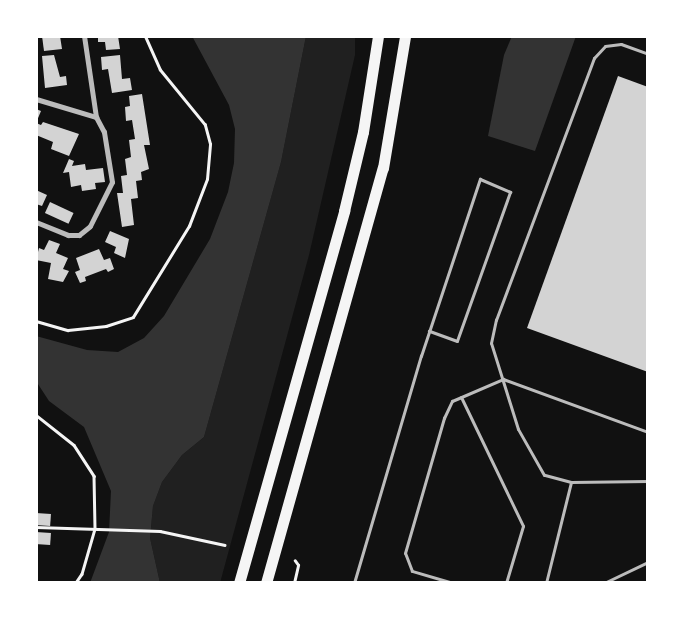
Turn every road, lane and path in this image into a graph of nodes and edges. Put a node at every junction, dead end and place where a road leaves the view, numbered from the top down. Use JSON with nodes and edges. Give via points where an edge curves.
{"nodes":[{"id":1,"x":84,"y":36,"type":"edge"},
{"id":2,"x":144,"y":36,"type":"edge"},
{"id":3,"x":378,"y":36,"type":"edge"},
{"id":4,"x":404,"y":36,"type":"edge"},
{"id":5,"x":648,"y":54,"type":"edge"},
{"id":6,"x":36,"y":99,"type":"edge"},
{"id":7,"x":96,"y":117,"type":"junction"},
{"id":8,"x":36,"y":222,"type":"edge"},
{"id":9,"x":36,"y":321,"type":"edge"},
{"id":10,"x":429,"y":331,"type":"junction"},
{"id":11,"x":503,"y":379,"type":"junction"},
{"id":12,"x":461,"y":397,"type":"junction"},
{"id":13,"x":36,"y":415,"type":"edge"},
{"id":14,"x":648,"y":432,"type":"edge"},
{"id":15,"x":648,"y":481,"type":"edge"},
{"id":16,"x":571,"y":482,"type":"junction"},
{"id":17,"x":36,"y":527,"type":"edge"},
{"id":18,"x":96,"y":529,"type":"junction"},
{"id":19,"x":225,"y":545,"type":"dead end"},
{"id":20,"x":295,"y":560,"type":"dead end"},
{"id":21,"x":648,"y":562,"type":"edge"},
{"id":22,"x":76,"y":583,"type":"edge"},
{"id":23,"x":239,"y":583,"type":"edge"},
{"id":24,"x":266,"y":583,"type":"edge"},
{"id":25,"x":294,"y":583,"type":"edge"},
{"id":26,"x":354,"y":583,"type":"edge"},
{"id":27,"x":453,"y":583,"type":"edge"},
{"id":28,"x":506,"y":583,"type":"edge"},
{"id":29,"x":546,"y":583,"type":"edge"},
{"id":30,"x":604,"y":583,"type":"edge"}],
"edges":[{"from":1,"to":7,"type":"street"},
{"from":2,"to":9,"type":"path","via":[[160,70],[205,126],[210,144],[207,179],[189,226],[133,317],[106,326],[68,330]]},
{"from":3,"to":23,"type":"main road","via":[[364,123],[344,211]]},
{"from":4,"to":24,"type":"main road","via":[[384,168]]},
{"from":5,"to":11,"type":"lane","via":[[621,44],[605,46],[594,58],[496,320],[491,343]]},
{"from":6,"to":7,"type":"street","via":[[57,108]]},
{"from":7,"to":8,"type":"street","via":[[104,132],[112,182],[90,226],[79,235],[68,235]]},
{"from":10,"to":10,"type":"lane","via":[[480,180],[510,192],[457,341]]},
{"from":10,"to":26,"type":"lane"},
{"from":11,"to":12,"type":"lane"},
{"from":11,"to":14,"type":"lane"},
{"from":11,"to":16,"type":"lane","via":[[518,429],[544,475]]},
{"from":12,"to":27,"type":"lane","via":[[452,401],[444,418],[405,553],[412,571]]},
{"from":12,"to":28,"type":"lane","via":[[523,526]]},
{"from":13,"to":18,"type":"path","via":[[74,445],[89,464],[96,490]]},
{"from":15,"to":16,"type":"lane"},
{"from":16,"to":29,"type":"lane"},
{"from":17,"to":18,"type":"path"},
{"from":18,"to":19,"type":"path","via":[[160,531]]},
{"from":18,"to":22,"type":"path","via":[[82,574]]},
{"from":20,"to":25,"type":"path","via":[[298,565]]},
{"from":21,"to":30,"type":"lane"}]}
